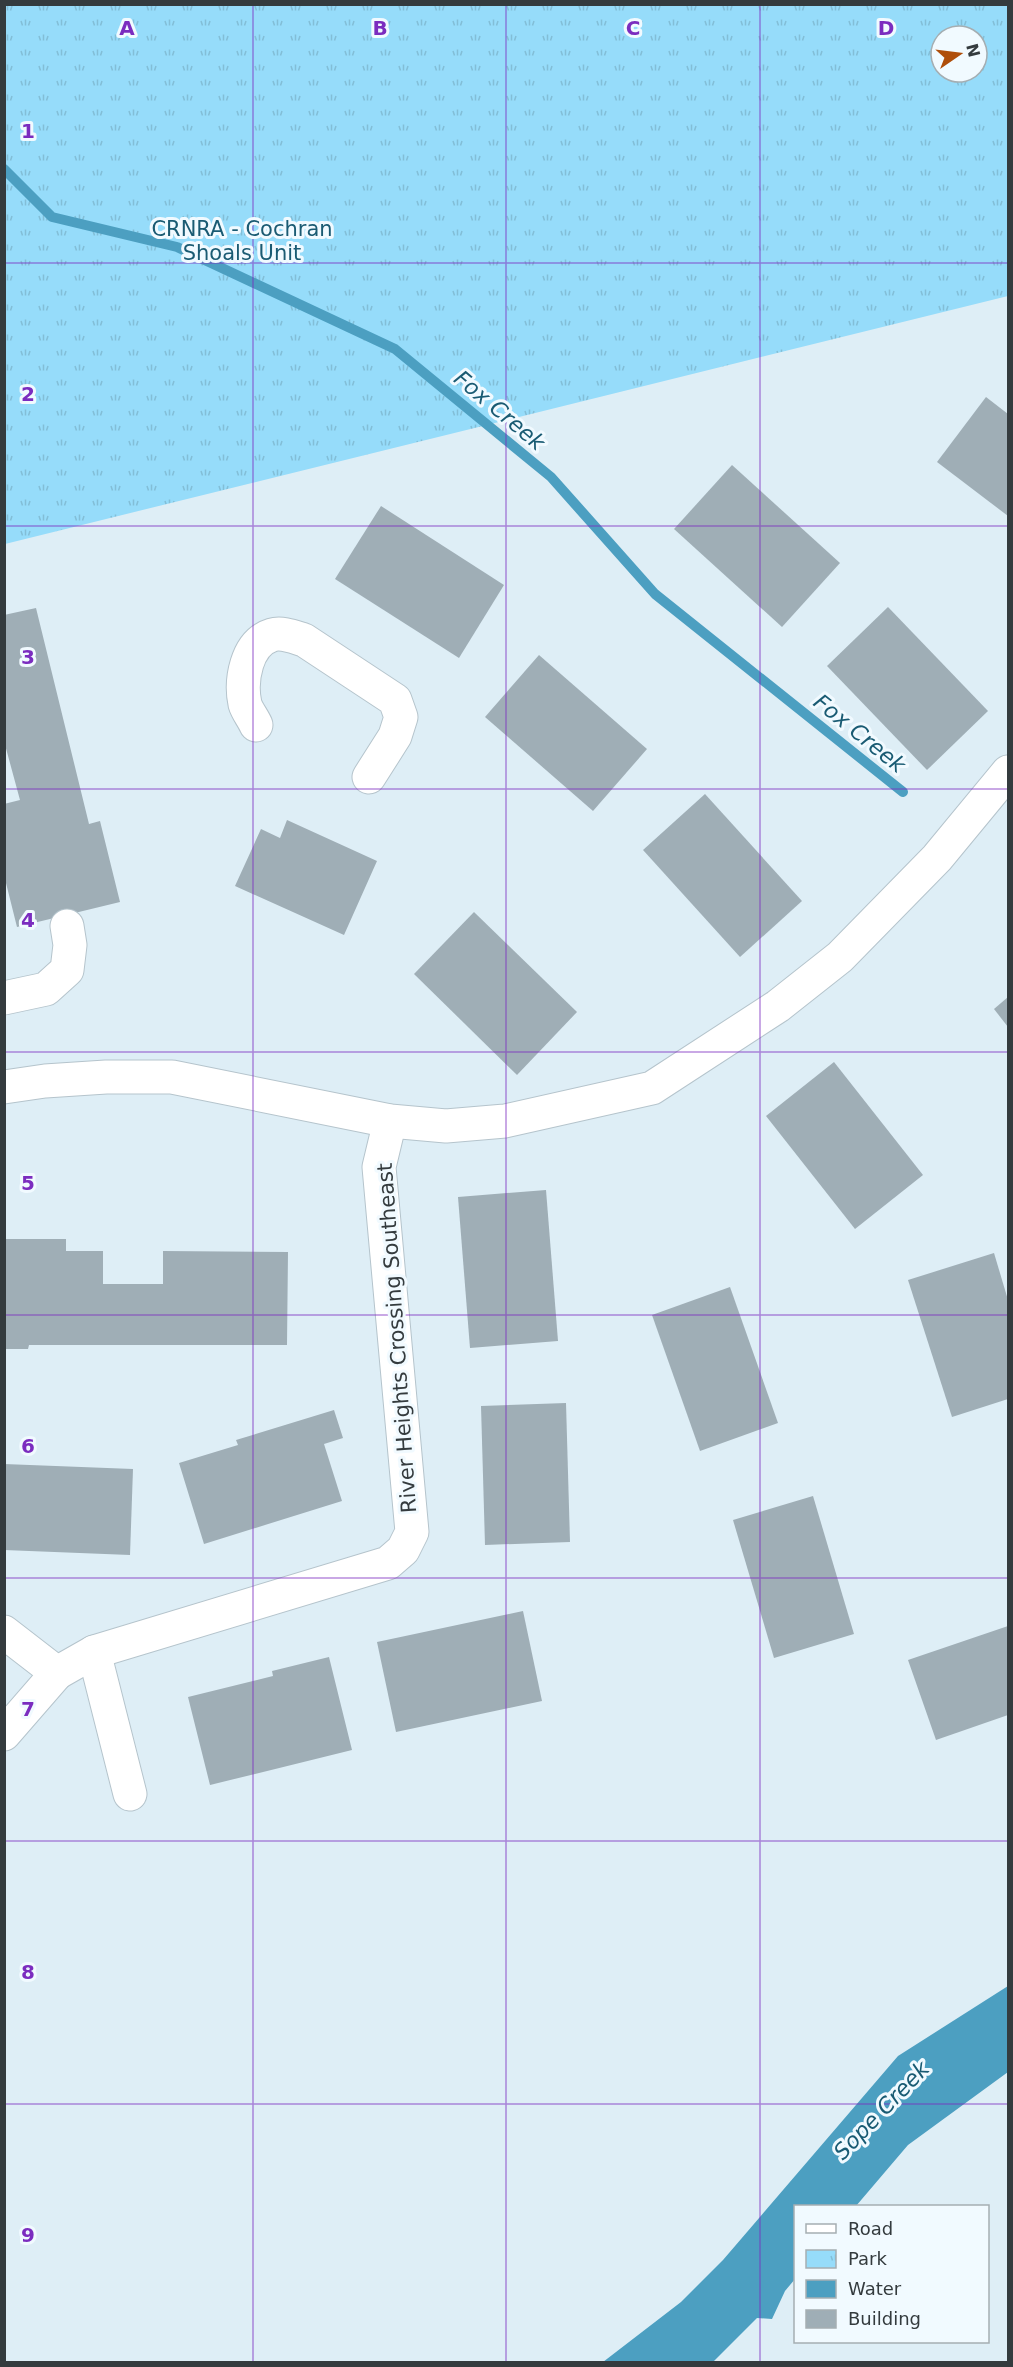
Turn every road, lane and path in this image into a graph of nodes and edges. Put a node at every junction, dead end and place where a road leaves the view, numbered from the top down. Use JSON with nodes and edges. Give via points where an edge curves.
{"nodes":[{"id":1,"x":256,"y":725,"type":"dead end"},
{"id":2,"x":1008,"y":772,"type":"edge"},
{"id":3,"x":369,"y":777,"type":"dead end"},
{"id":4,"x":67,"y":926,"type":"dead end"},
{"id":5,"x":4,"y":998,"type":"edge"},
{"id":6,"x":4,"y":1087,"type":"edge"},
{"id":7,"x":390,"y":1121,"type":"junction"},
{"id":8,"x":4,"y":1632,"type":"edge"},
{"id":9,"x":94,"y":1652,"type":"junction"},
{"id":10,"x":57,"y":1673,"type":"junction"},
{"id":11,"x":4,"y":1734,"type":"edge"},
{"id":12,"x":130,"y":1794,"type":"dead end"}],
"edges":[{"from":1,"to":3,"type":"street","via":[[245,706],[243,685],[255,646],[272,635],[288,634],[304,640],[395,700],[401,717],[395,736]]},
{"from":2,"to":7,"type":"street","via":[[937,858],[840,957],[778,1006],[652,1088],[505,1120],[446,1126]]},
{"from":4,"to":5,"type":"street","via":[[67,970],[46,988]]},
{"from":6,"to":7,"type":"street","via":[[106,1077],[172,1077]]},
{"from":7,"to":9,"type":"street","name":"River Heights Crossing Southeast","via":[[379,1167],[412,1532],[403,1550],[388,1563]]},
{"from":8,"to":10,"type":"street"},
{"from":9,"to":10,"type":"street","name":"River Heights Crossing Southeast"},
{"from":9,"to":12,"type":"street"},
{"from":10,"to":11,"type":"street","name":"River Heights Crossing Southeast"}]}
